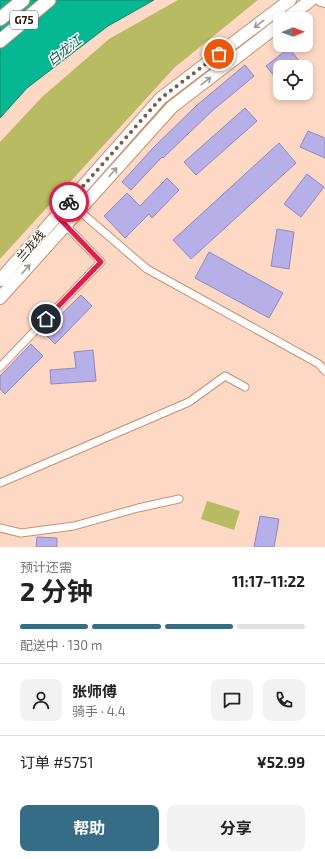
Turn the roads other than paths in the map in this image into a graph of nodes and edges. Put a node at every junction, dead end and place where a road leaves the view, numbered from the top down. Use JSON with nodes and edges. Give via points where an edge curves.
{"nodes":[{"id":1,"x":23,"y":0,"type":"edge"},
{"id":2,"x":49,"y":0,"type":"edge"},
{"id":3,"x":290,"y":0,"type":"edge"},
{"id":4,"x":310,"y":0,"type":"edge"},
{"id":5,"x":320,"y":0,"type":"edge"},
{"id":6,"x":325,"y":1,"type":"edge"},
{"id":7,"x":295,"y":12,"type":"edge"},
{"id":8,"x":0,"y":19,"type":"edge"},
{"id":9,"x":273,"y":29,"type":"edge"},
{"id":10,"x":0,"y":41,"type":"edge"},
{"id":11,"x":69,"y":202,"type":"junction"},
{"id":12,"x":79,"y":210,"type":"junction"},
{"id":13,"x":57,"y":216,"type":"junction"},
{"id":14,"x":66,"y":225,"type":"junction"},
{"id":15,"x":0,"y":280,"type":"edge"},
{"id":16,"x":0,"y":298,"type":"edge"},
{"id":17,"x":0,"y":367,"type":"edge"},
{"id":18,"x":325,"y":371,"type":"edge"},
{"id":19,"x":245,"y":387,"type":"dead end"},
{"id":20,"x":0,"y":483,"type":"edge"},
{"id":21,"x":179,"y":499,"type":"dead end"},
{"id":22,"x":0,"y":528,"type":"edge"}],
"edges":[{"from":1,"to":8,"type":"highway","number":"G75"},
{"from":2,"to":10,"type":"highway","number":"G75"},
{"from":3,"to":11,"type":"highway","name":"兰龙线","one_way":true,"via":[[161,98]]},
{"from":4,"to":7,"type":"highway"},
{"from":5,"to":6,"type":"highway"},
{"from":12,"to":9,"type":"highway","name":"兰龙线","one_way":true,"via":[[172,107]]},
{"from":11,"to":12,"type":"street"},
{"from":11,"to":13,"type":"highway","name":"兰龙线"},
{"from":12,"to":14,"type":"highway","name":"兰龙线"},
{"from":12,"to":18,"type":"street","via":[[147,268],[319,364]]},
{"from":13,"to":14,"type":"street"},
{"from":13,"to":15,"type":"highway","name":"兰龙线"},
{"from":16,"to":14,"type":"highway","name":"兰龙线","one_way":true},
{"from":14,"to":17,"type":"street","via":[[101,262]]},
{"from":19,"to":20,"type":"street","via":[[225,376],[189,402]]},
{"from":21,"to":22,"type":"street","via":[[74,526],[21,533]]}]}
